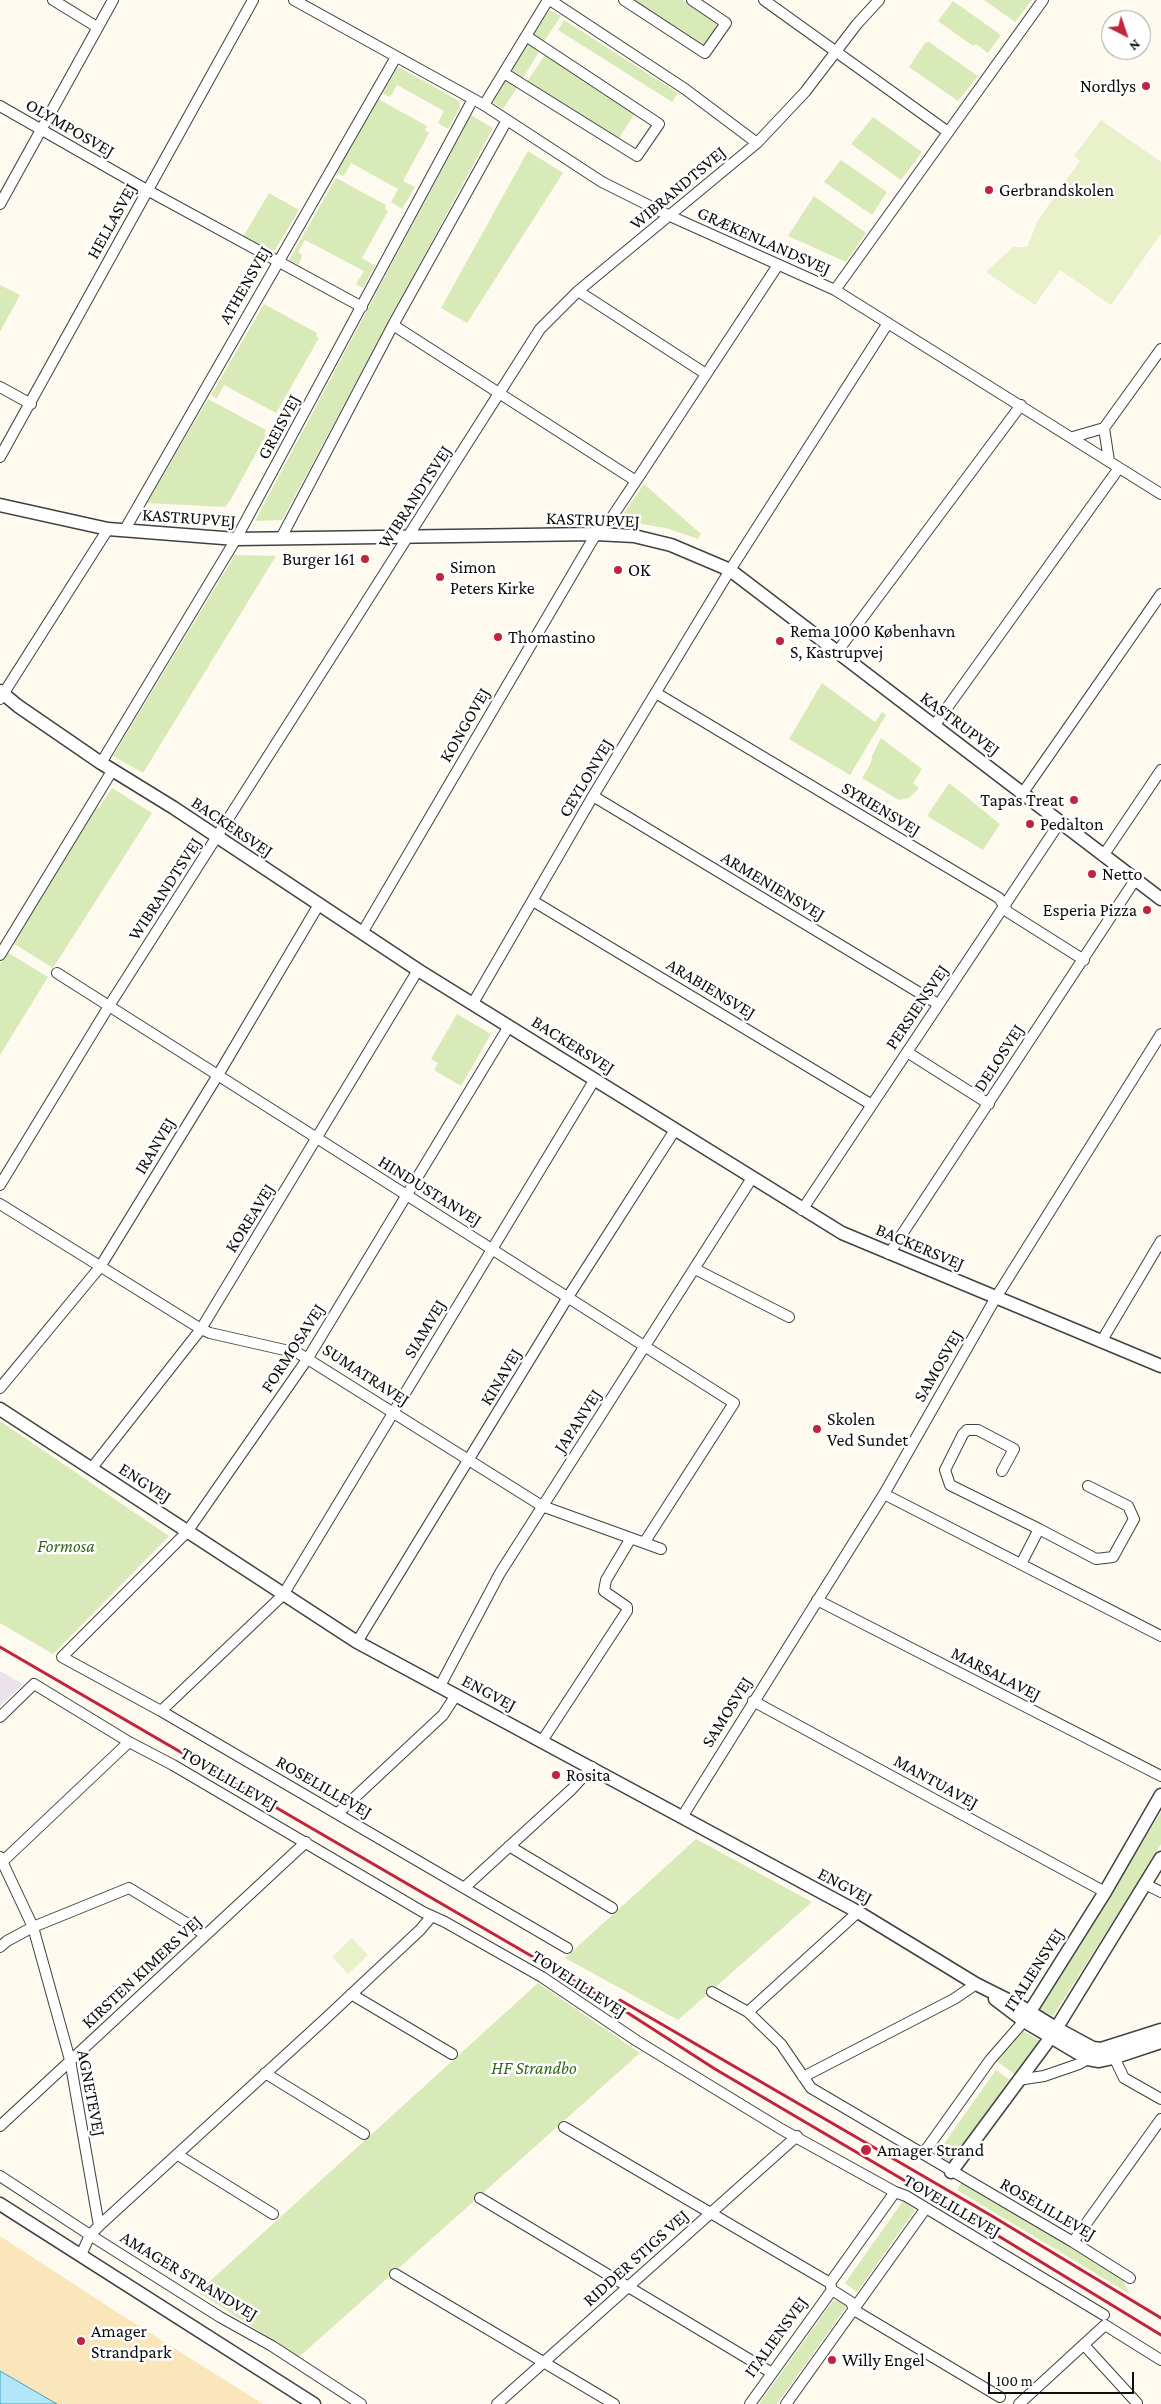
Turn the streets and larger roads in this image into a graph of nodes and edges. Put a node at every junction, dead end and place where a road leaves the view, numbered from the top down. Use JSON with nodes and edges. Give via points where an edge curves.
{"nodes":[{"id":1,"x":53,"y":0,"type":"edge"},
{"id":2,"x":113,"y":0,"type":"edge"},
{"id":3,"x":253,"y":0,"type":"edge"},
{"id":4,"x":294,"y":0,"type":"edge"},
{"id":5,"x":549,"y":0,"type":"edge"},
{"id":6,"x":624,"y":0,"type":"edge"},
{"id":7,"x":692,"y":0,"type":"edge"},
{"id":8,"x":764,"y":0,"type":"edge"},
{"id":9,"x":879,"y":0,"type":"edge"},
{"id":10,"x":1043,"y":0,"type":"edge"},
{"id":11,"x":98,"y":27,"type":"junction"},
{"id":12,"x":526,"y":36,"type":"junction"},
{"id":13,"x":836,"y":52,"type":"junction"},
{"id":14,"x":396,"y":57,"type":"junction"},
{"id":15,"x":504,"y":73,"type":"junction"},
{"id":16,"x":473,"y":100,"type":"junction"},
{"id":17,"x":484,"y":105,"type":"junction"},
{"id":18,"x":0,"y":106,"type":"edge"},
{"id":19,"x":507,"y":120,"type":"junction"},
{"id":20,"x":40,"y":130,"type":"junction"},
{"id":21,"x":948,"y":132,"type":"junction"},
{"id":22,"x":757,"y":143,"type":"junction"},
{"id":23,"x":148,"y":190,"type":"junction"},
{"id":24,"x":0,"y":204,"type":"edge"},
{"id":25,"x":670,"y":216,"type":"junction"},
{"id":26,"x":278,"y":260,"type":"junction"},
{"id":27,"x":778,"y":265,"type":"junction"},
{"id":28,"x":835,"y":290,"type":"junction"},
{"id":29,"x":578,"y":291,"type":"junction"},
{"id":30,"x":362,"y":307,"type":"junction"},
{"id":31,"x":888,"y":323,"type":"junction"},
{"id":32,"x":393,"y":325,"type":"junction"},
{"id":33,"x":1161,"y":349,"type":"edge"},
{"id":34,"x":706,"y":374,"type":"junction"},
{"id":35,"x":0,"y":387,"type":"edge"},
{"id":36,"x":500,"y":394,"type":"junction"},
{"id":37,"x":31,"y":404,"type":"junction"},
{"id":38,"x":1021,"y":405,"type":"junction"},
{"id":39,"x":1104,"y":428,"type":"junction"},
{"id":40,"x":1073,"y":437,"type":"junction"},
{"id":41,"x":0,"y":457,"type":"edge"},
{"id":42,"x":1109,"y":461,"type":"junction"},
{"id":43,"x":1119,"y":468,"type":"junction"},
{"id":44,"x":636,"y":481,"type":"junction"},
{"id":45,"x":1161,"y":494,"type":"edge"},
{"id":46,"x":0,"y":505,"type":"edge"},
{"id":47,"x":108,"y":529,"type":"junction"},
{"id":48,"x":124,"y":531,"type":"junction"},
{"id":49,"x":596,"y":534,"type":"junction"},
{"id":50,"x":281,"y":538,"type":"junction"},
{"id":51,"x":407,"y":538,"type":"junction"},
{"id":52,"x":236,"y":539,"type":"junction"},
{"id":53,"x":730,"y":570,"type":"junction"},
{"id":54,"x":1161,"y":594,"type":"edge"},
{"id":55,"x":837,"y":652,"type":"junction"},
{"id":56,"x":656,"y":693,"type":"junction"},
{"id":57,"x":1,"y":695,"type":"edge"},
{"id":58,"x":934,"y":726,"type":"junction"},
{"id":59,"x":101,"y":763,"type":"junction"},
{"id":60,"x":1161,"y":770,"type":"edge"},
{"id":61,"x":112,"y":771,"type":"junction"},
{"id":62,"x":1022,"y":794,"type":"junction"},
{"id":63,"x":593,"y":796,"type":"junction"},
{"id":64,"x":1060,"y":822,"type":"junction"},
{"id":65,"x":217,"y":838,"type":"junction"},
{"id":66,"x":1103,"y":856,"type":"junction"},
{"id":67,"x":1135,"y":880,"type":"junction"},
{"id":68,"x":1161,"y":899,"type":"edge"},
{"id":69,"x":533,"y":901,"type":"junction"},
{"id":70,"x":1003,"y":905,"type":"junction"},
{"id":71,"x":318,"y":906,"type":"junction"},
{"id":72,"x":362,"y":933,"type":"junction"},
{"id":73,"x":4,"y":939,"type":"edge"},
{"id":74,"x":0,"y":955,"type":"edge"},
{"id":75,"x":1084,"y":960,"type":"junction"},
{"id":76,"x":418,"y":970,"type":"junction"},
{"id":77,"x":57,"y":973,"type":"dead end"},
{"id":78,"x":473,"y":1003,"type":"junction"},
{"id":79,"x":938,"y":1004,"type":"junction"},
{"id":80,"x":109,"y":1006,"type":"junction"},
{"id":81,"x":508,"y":1026,"type":"junction"},
{"id":82,"x":1161,"y":1034,"type":"edge"},
{"id":83,"x":907,"y":1052,"type":"junction"},
{"id":84,"x":218,"y":1074,"type":"junction"},
{"id":85,"x":595,"y":1080,"type":"junction"},
{"id":86,"x":989,"y":1104,"type":"junction"},
{"id":87,"x":872,"y":1105,"type":"junction"},
{"id":88,"x":675,"y":1130,"type":"junction"},
{"id":89,"x":317,"y":1138,"type":"junction"},
{"id":90,"x":752,"y":1178,"type":"junction"},
{"id":91,"x":0,"y":1184,"type":"edge"},
{"id":92,"x":406,"y":1196,"type":"junction"},
{"id":93,"x":0,"y":1204,"type":"edge"},
{"id":94,"x":802,"y":1210,"type":"junction"},
{"id":95,"x":1161,"y":1241,"type":"edge"},
{"id":96,"x":492,"y":1249,"type":"junction"},
{"id":97,"x":889,"y":1254,"type":"junction"},
{"id":98,"x":100,"y":1267,"type":"junction"},
{"id":99,"x":695,"y":1269,"type":"junction"},
{"id":100,"x":568,"y":1297,"type":"junction"},
{"id":101,"x":996,"y":1299,"type":"junction"},
{"id":102,"x":789,"y":1317,"type":"dead end"},
{"id":103,"x":201,"y":1329,"type":"junction"},
{"id":104,"x":1101,"y":1342,"type":"junction"},
{"id":105,"x":645,"y":1346,"type":"junction"},
{"id":106,"x":308,"y":1358,"type":"junction"},
{"id":107,"x":1161,"y":1366,"type":"edge"},
{"id":108,"x":0,"y":1388,"type":"edge"},
{"id":109,"x":0,"y":1409,"type":"edge"},
{"id":110,"x":394,"y":1413,"type":"junction"},
{"id":111,"x":469,"y":1461,"type":"junction"},
{"id":112,"x":91,"y":1469,"type":"junction"},
{"id":113,"x":1002,"y":1471,"type":"dead end"},
{"id":114,"x":1088,"y":1486,"type":"dead end"},
{"id":115,"x":884,"y":1494,"type":"junction"},
{"id":116,"x":542,"y":1506,"type":"junction"},
{"id":117,"x":1039,"y":1529,"type":"junction"},
{"id":118,"x":187,"y":1532,"type":"junction"},
{"id":119,"x":631,"y":1538,"type":"junction"},
{"id":120,"x":644,"y":1543,"type":"junction"},
{"id":121,"x":661,"y":1549,"type":"dead end"},
{"id":122,"x":1021,"y":1564,"type":"junction"},
{"id":123,"x":283,"y":1595,"type":"junction"},
{"id":124,"x":817,"y":1600,"type":"junction"},
{"id":125,"x":1161,"y":1636,"type":"edge"},
{"id":126,"x":357,"y":1642,"type":"junction"},
{"id":127,"x":62,"y":1657,"type":"joint"},
{"id":128,"x":440,"y":1686,"type":"junction"},
{"id":129,"x":456,"y":1695,"type":"junction"},
{"id":130,"x":753,"y":1701,"type":"junction"},
{"id":131,"x":162,"y":1711,"type":"junction"},
{"id":132,"x":0,"y":1718,"type":"edge"},
{"id":133,"x":542,"y":1741,"type":"junction"},
{"id":134,"x":129,"y":1742,"type":"junction"},
{"id":135,"x":592,"y":1768,"type":"junction"},
{"id":136,"x":1161,"y":1776,"type":"edge"},
{"id":137,"x":1161,"y":1795,"type":"edge"},
{"id":138,"x":338,"y":1813,"type":"junction"},
{"id":139,"x":682,"y":1818,"type":"junction"},
{"id":140,"x":306,"y":1842,"type":"junction"},
{"id":141,"x":509,"y":1846,"type":"junction"},
{"id":142,"x":1161,"y":1858,"type":"edge"},
{"id":143,"x":1,"y":1860,"type":"edge"},
{"id":144,"x":1145,"y":1884,"type":"junction"},
{"id":145,"x":465,"y":1887,"type":"junction"},
{"id":146,"x":1104,"y":1892,"type":"junction"},
{"id":147,"x":1161,"y":1892,"type":"edge"},
{"id":148,"x":612,"y":1908,"type":"dead end"},
{"id":149,"x":858,"y":1912,"type":"junction"},
{"id":150,"x":431,"y":1917,"type":"junction"},
{"id":151,"x":33,"y":1927,"type":"junction"},
{"id":152,"x":206,"y":1935,"type":"junction"},
{"id":153,"x":0,"y":1947,"type":"edge"},
{"id":154,"x":567,"y":1948,"type":"dead end"},
{"id":155,"x":976,"y":1984,"type":"junction"},
{"id":156,"x":712,"y":1992,"type":"dead end"},
{"id":157,"x":351,"y":1994,"type":"junction"},
{"id":158,"x":748,"y":2012,"type":"junction"},
{"id":159,"x":1027,"y":2016,"type":"junction"},
{"id":160,"x":1161,"y":2030,"type":"edge"},
{"id":161,"x":1053,"y":2032,"type":"junction"},
{"id":162,"x":1161,"y":2042,"type":"edge"},
{"id":163,"x":1112,"y":2052,"type":"junction"},
{"id":164,"x":1090,"y":2053,"type":"junction"},
{"id":165,"x":452,"y":2054,"type":"dead end"},
{"id":166,"x":70,"y":2060,"type":"junction"},
{"id":167,"x":265,"y":2073,"type":"junction"},
{"id":168,"x":803,"y":2077,"type":"junction"},
{"id":169,"x":1018,"y":2080,"type":"junction"},
{"id":170,"x":1161,"y":2100,"type":"edge"},
{"id":171,"x":1161,"y":2119,"type":"edge"},
{"id":172,"x":0,"y":2126,"type":"edge"},
{"id":173,"x":564,"y":2126,"type":"dead end"},
{"id":174,"x":364,"y":2134,"type":"dead end"},
{"id":175,"x":797,"y":2136,"type":"junction"},
{"id":176,"x":923,"y":2154,"type":"junction"},
{"id":177,"x":178,"y":2155,"type":"junction"},
{"id":178,"x":951,"y":2172,"type":"junction"},
{"id":179,"x":0,"y":2176,"type":"edge"},
{"id":180,"x":895,"y":2192,"type":"junction"},
{"id":181,"x":480,"y":2198,"type":"dead end"},
{"id":182,"x":0,"y":2204,"type":"edge"},
{"id":183,"x":926,"y":2208,"type":"junction"},
{"id":184,"x":711,"y":2213,"type":"junction"},
{"id":185,"x":273,"y":2214,"type":"dead end"},
{"id":186,"x":99,"y":2226,"type":"junction"},
{"id":187,"x":90,"y":2235,"type":"junction"},
{"id":188,"x":1073,"y":2242,"type":"junction"},
{"id":189,"x":81,"y":2255,"type":"junction"},
{"id":190,"x":395,"y":2274,"type":"dead end"},
{"id":191,"x":1130,"y":2278,"type":"dead end"},
{"id":192,"x":831,"y":2287,"type":"junction"},
{"id":193,"x":627,"y":2288,"type":"junction"},
{"id":194,"x":854,"y":2310,"type":"junction"},
{"id":195,"x":1104,"y":2320,"type":"junction"},
{"id":196,"x":1084,"y":2345,"type":"junction"},
{"id":197,"x":1161,"y":2360,"type":"edge"},
{"id":198,"x":544,"y":2362,"type":"junction"},
{"id":199,"x":772,"y":2373,"type":"junction"},
{"id":200,"x":1000,"y":2397,"type":"dead end"},
{"id":201,"x":1137,"y":2402,"type":"dead end"},
{"id":202,"x":314,"y":2404,"type":"edge"},
{"id":203,"x":361,"y":2404,"type":"edge"},
{"id":204,"x":497,"y":2404,"type":"edge"},
{"id":205,"x":614,"y":2404,"type":"edge"},
{"id":206,"x":750,"y":2404,"type":"edge"},
{"id":207,"x":786,"y":2404,"type":"edge"},
{"id":208,"x":1019,"y":2404,"type":"edge"}],
"edges":[{"from":1,"to":11,"type":"street"},
{"from":2,"to":11,"type":"street"},
{"from":3,"to":23,"type":"street","name":"HELLASVEJ"},
{"from":4,"to":14,"type":"street","name":"GRÆKENLANDSVEJ"},
{"from":5,"to":12,"type":"street"},
{"from":5,"to":22,"type":"street","via":[[685,89]]},
{"from":6,"to":7,"type":"street","via":[[705,53],[726,23]]},
{"from":8,"to":13,"type":"street"},
{"from":9,"to":13,"type":"street","name":"WIBRANDTSVEJ"},
{"from":10,"to":21,"type":"street"},
{"from":11,"to":20,"type":"street"},
{"from":12,"to":15,"type":"street"},
{"from":12,"to":15,"type":"street","via":[[659,124],[637,156]]},
{"from":13,"to":21,"type":"street"},
{"from":13,"to":22,"type":"street","name":"WIBRANDTSVEJ","via":[[806,92]]},
{"from":14,"to":16,"type":"street","name":"GRÆKENLANDSVEJ"},
{"from":14,"to":26,"type":"street","name":"ATHENSVEJ"},
{"from":15,"to":17,"type":"street"},
{"from":16,"to":17,"type":"street","name":"GRÆKENLANDSVEJ"},
{"from":16,"to":30,"type":"street","name":"GREISVEJ"},
{"from":17,"to":19,"type":"street","name":"GRÆKENLANDSVEJ"},
{"from":18,"to":20,"type":"street","name":"OLYMPOSVEJ"},
{"from":19,"to":25,"type":"street","name":"GRÆKENLANDSVEJ","via":[[602,182]]},
{"from":19,"to":32,"type":"street"},
{"from":20,"to":23,"type":"street","name":"OLYMPOSVEJ"},
{"from":20,"to":24,"type":"street"},
{"from":21,"to":28,"type":"street"},
{"from":22,"to":25,"type":"street","name":"WIBRANDTSVEJ"},
{"from":23,"to":26,"type":"street","name":"OLYMPOSVEJ"},
{"from":23,"to":37,"type":"street","name":"HELLASVEJ"},
{"from":25,"to":27,"type":"street","name":"GRÆKENLANDSVEJ"},
{"from":25,"to":29,"type":"street","name":"WIBRANDTSVEJ"},
{"from":26,"to":30,"type":"street","name":"OLYMPOSVEJ"},
{"from":26,"to":48,"type":"street","name":"ATHENSVEJ"},
{"from":27,"to":28,"type":"street","name":"GRÆKENLANDSVEJ"},
{"from":27,"to":34,"type":"street","name":"KONGOVEJ"},
{"from":28,"to":31,"type":"street","name":"GRÆKENLANDSVEJ"},
{"from":29,"to":34,"type":"street"},
{"from":29,"to":36,"type":"street","name":"WIBRANDTSVEJ","via":[[540,329]]},
{"from":30,"to":52,"type":"street","name":"GREISVEJ"},
{"from":31,"to":38,"type":"street","name":"GRÆKENLANDSVEJ"},
{"from":31,"to":53,"type":"street","name":"CEYLONVEJ"},
{"from":32,"to":36,"type":"street"},
{"from":32,"to":50,"type":"street"},
{"from":33,"to":39,"type":"street"},
{"from":34,"to":44,"type":"street","name":"KONGOVEJ"},
{"from":35,"to":37,"type":"street"},
{"from":36,"to":44,"type":"street"},
{"from":36,"to":51,"type":"street","name":"WIBRANDTSVEJ"},
{"from":37,"to":41,"type":"street","name":"HELLASVEJ"},
{"from":38,"to":40,"type":"street","name":"GRÆKENLANDSVEJ"},
{"from":38,"to":55,"type":"street"},
{"from":39,"to":40,"type":"street"},
{"from":39,"to":42,"type":"street"},
{"from":40,"to":42,"type":"street","name":"GRÆKENLANDSVEJ"},
{"from":42,"to":43,"type":"street","name":"GRÆKENLANDSVEJ"},
{"from":43,"to":45,"type":"street","name":"GRÆKENLANDSVEJ"},
{"from":43,"to":58,"type":"street"},
{"from":44,"to":49,"type":"street","name":"KONGOVEJ","via":[[610,520]]},
{"from":46,"to":47,"type":"street","name":"KASTRUPVEJ"},
{"from":47,"to":48,"type":"street","name":"KASTRUPVEJ"},
{"from":47,"to":57,"type":"street"},
{"from":48,"to":52,"type":"street","name":"KASTRUPVEJ"},
{"from":49,"to":51,"type":"street","name":"KASTRUPVEJ"},
{"from":49,"to":53,"type":"street","name":"KASTRUPVEJ","via":[[634,536],[671,545]]},
{"from":49,"to":72,"type":"street","name":"KONGOVEJ"},
{"from":50,"to":51,"type":"street","name":"KASTRUPVEJ"},
{"from":50,"to":52,"type":"street","name":"KASTRUPVEJ"},
{"from":51,"to":65,"type":"street","name":"WIBRANDTSVEJ"},
{"from":52,"to":59,"type":"street","name":"GREISVEJ"},
{"from":53,"to":55,"type":"street","name":"KASTRUPVEJ"},
{"from":53,"to":56,"type":"street","name":"CEYLONVEJ"},
{"from":54,"to":62,"type":"street"},
{"from":55,"to":58,"type":"street","name":"KASTRUPVEJ"},
{"from":56,"to":63,"type":"street","name":"CEYLONVEJ"},
{"from":56,"to":70,"type":"street","name":"SYRIENSVEJ","via":[[999,898]]},
{"from":57,"to":59,"type":"street","name":"BACKERSVEJ"},
{"from":58,"to":62,"type":"street","name":"KASTRUPVEJ"},
{"from":59,"to":61,"type":"street","name":"BACKERSVEJ"},
{"from":60,"to":66,"type":"street"},
{"from":61,"to":65,"type":"street","name":"BACKERSVEJ"},
{"from":61,"to":73,"type":"street"},
{"from":62,"to":64,"type":"street","name":"KASTRUPVEJ"},
{"from":63,"to":69,"type":"street","name":"CEYLONVEJ"},
{"from":63,"to":79,"type":"street","name":"ARMENIENSVEJ"},
{"from":64,"to":66,"type":"street","name":"KASTRUPVEJ"},
{"from":64,"to":70,"type":"street","name":"PERSIENSVEJ"},
{"from":65,"to":71,"type":"street","name":"BACKERSVEJ"},
{"from":65,"to":80,"type":"street","name":"WIBRANDTSVEJ"},
{"from":66,"to":67,"type":"street","name":"KASTRUPVEJ"},
{"from":67,"to":68,"type":"street","name":"KASTRUPVEJ"},
{"from":67,"to":75,"type":"street","name":"DELOSVEJ"},
{"from":69,"to":78,"type":"street","name":"CEYLONVEJ"},
{"from":69,"to":87,"type":"street","name":"ARABIENSVEJ"},
{"from":70,"to":75,"type":"street","name":"SYRIENSVEJ","via":[[1008,912]]},
{"from":70,"to":79,"type":"street","name":"PERSIENSVEJ"},
{"from":71,"to":72,"type":"street","name":"BACKERSVEJ"},
{"from":71,"to":84,"type":"street","name":"IRANVEJ"},
{"from":72,"to":76,"type":"street","name":"BACKERSVEJ"},
{"from":73,"to":74,"type":"street"},
{"from":75,"to":86,"type":"street","name":"DELOSVEJ"},
{"from":76,"to":78,"type":"street","name":"BACKERSVEJ"},
{"from":76,"to":89,"type":"street","name":"KOREAVEJ"},
{"from":77,"to":80,"type":"street","name":"HINDUSTANVEJ"},
{"from":78,"to":81,"type":"street","name":"BACKERSVEJ"},
{"from":79,"to":83,"type":"street","name":"PERSIENSVEJ"},
{"from":80,"to":84,"type":"street","name":"HINDUSTANVEJ"},
{"from":80,"to":91,"type":"street","name":"WIBRANDTSVEJ"},
{"from":81,"to":85,"type":"street","name":"BACKERSVEJ"},
{"from":81,"to":92,"type":"street","name":"FORMOSAVEJ"},
{"from":82,"to":101,"type":"street","name":"SAMOSVEJ"},
{"from":83,"to":86,"type":"street"},
{"from":83,"to":87,"type":"street","name":"PERSIENSVEJ"},
{"from":84,"to":89,"type":"street","name":"HINDUSTANVEJ"},
{"from":84,"to":98,"type":"street","name":"IRANVEJ"},
{"from":85,"to":88,"type":"street","name":"BACKERSVEJ"},
{"from":85,"to":96,"type":"street","name":"SIAMVEJ"},
{"from":86,"to":97,"type":"street","name":"DELOSVEJ"},
{"from":87,"to":94,"type":"street","name":"PERSIENSVEJ"},
{"from":88,"to":90,"type":"street","name":"BACKERSVEJ"},
{"from":88,"to":100,"type":"street","name":"KINAVEJ"},
{"from":89,"to":92,"type":"street","name":"HINDUSTANVEJ"},
{"from":89,"to":103,"type":"street","name":"KOREAVEJ"},
{"from":90,"to":94,"type":"street","name":"BACKERSVEJ"},
{"from":90,"to":99,"type":"street","name":"JAPANVEJ"},
{"from":92,"to":96,"type":"street","name":"HINDUSTANVEJ"},
{"from":92,"to":106,"type":"street","name":"FORMOSAVEJ"},
{"from":93,"to":98,"type":"street","name":"SUMATRAVEJ"},
{"from":94,"to":97,"type":"street","name":"BACKERSVEJ"},
{"from":95,"to":104,"type":"street"},
{"from":96,"to":100,"type":"street","name":"HINDUSTANVEJ"},
{"from":96,"to":110,"type":"street","name":"SIAMVEJ"},
{"from":97,"to":101,"type":"street","name":"BACKERSVEJ"},
{"from":98,"to":103,"type":"street","name":"SUMATRAVEJ"},
{"from":98,"to":108,"type":"street","name":"IRANVEJ"},
{"from":99,"to":102,"type":"street"},
{"from":99,"to":105,"type":"street","name":"JAPANVEJ"},
{"from":100,"to":105,"type":"street","name":"HINDUSTANVEJ"},
{"from":100,"to":111,"type":"street","name":"KINAVEJ"},
{"from":101,"to":104,"type":"street","name":"BACKERSVEJ"},
{"from":101,"to":115,"type":"street","name":"SAMOSVEJ"},
{"from":103,"to":106,"type":"street","name":"SUMATRAVEJ","via":[[298,1352]]},
{"from":103,"to":112,"type":"street","name":"KOREAVEJ"},
{"from":104,"to":107,"type":"street","name":"BACKERSVEJ"},
{"from":105,"to":116,"type":"street","name":"JAPANVEJ"},
{"from":105,"to":120,"type":"street","name":"HINDUSTANVEJ","via":[[734,1403]]},
{"from":106,"to":110,"type":"street","name":"SUMATRAVEJ"},
{"from":106,"to":118,"type":"street","name":"FORMOSAVEJ"},
{"from":109,"to":112,"type":"street","name":"ENGVEJ"},
{"from":110,"to":111,"type":"street","name":"SUMATRAVEJ"},
{"from":110,"to":123,"type":"street","name":"SIAMVEJ"},
{"from":111,"to":116,"type":"street","name":"SUMATRAVEJ"},
{"from":111,"to":126,"type":"street","name":"KINAVEJ"},
{"from":112,"to":118,"type":"street","name":"ENGVEJ"},
{"from":113,"to":117,"type":"street","via":[[1014,1449],[978,1430],[967,1430],[963,1434],[945,1470],[950,1484]]},
{"from":114,"to":117,"type":"street","via":[[1128,1506],[1134,1519],[1113,1557],[1096,1559]]},
{"from":115,"to":122,"type":"street"},
{"from":115,"to":124,"type":"street","name":"SAMOSVEJ"},
{"from":116,"to":119,"type":"street","name":"SUMATRAVEJ"},
{"from":116,"to":128,"type":"street","name":"JAPANVEJ","via":[[500,1573]]},
{"from":117,"to":122,"type":"street"},
{"from":118,"to":123,"type":"street","name":"ENGVEJ"},
{"from":118,"to":127,"type":"street","name":"FORMOSAVEJ"},
{"from":119,"to":120,"type":"street","name":"SUMATRAVEJ"},
{"from":119,"to":133,"type":"street","via":[[606,1580],[604,1591],[627,1607],[627,1611]]},
{"from":120,"to":121,"type":"street","name":"SUMATRAVEJ"},
{"from":122,"to":125,"type":"street"},
{"from":123,"to":126,"type":"street","name":"ENGVEJ"},
{"from":123,"to":131,"type":"street","name":"SIAMVEJ"},
{"from":124,"to":130,"type":"street","name":"SAMOSVEJ"},
{"from":124,"to":136,"type":"street","name":"MARSALAVEJ"},
{"from":126,"to":128,"type":"street","name":"ENGVEJ"},
{"from":127,"to":131,"type":"street","name":"ROSELILLEVEJ"},
{"from":128,"to":129,"type":"street","name":"ENGVEJ"},
{"from":129,"to":133,"type":"street","name":"ENGVEJ"},
{"from":129,"to":138,"type":"street","via":[[443,1715]]},
{"from":130,"to":139,"type":"street","name":"SAMOSVEJ"},
{"from":130,"to":146,"type":"street","name":"MANTUAVEJ"},
{"from":131,"to":138,"type":"street","name":"ROSELILLEVEJ"},
{"from":132,"to":134,"type":"street","name":"TOVELILLEVEJ","via":[[34,1684]]},
{"from":133,"to":135,"type":"street","name":"ENGVEJ"},
{"from":134,"to":140,"type":"street","name":"TOVELILLEVEJ"},
{"from":134,"to":143,"type":"street"},
{"from":135,"to":139,"type":"street","name":"ENGVEJ"},
{"from":135,"to":141,"type":"street"},
{"from":137,"to":146,"type":"street","name":"ITALIENSVEJ"},
{"from":138,"to":145,"type":"street","name":"ROSELILLEVEJ"},
{"from":139,"to":149,"type":"street","name":"ENGVEJ"},
{"from":140,"to":150,"type":"street","name":"TOVELILLEVEJ"},
{"from":140,"to":152,"type":"street","name":"KIRSTEN KIMERS VEJ"},
{"from":141,"to":145,"type":"street"},
{"from":141,"to":148,"type":"street"},
{"from":142,"to":144,"type":"street"},
{"from":143,"to":151,"type":"street","name":"AGNETEVEJ"},
{"from":144,"to":147,"type":"street"},
{"from":144,"to":161,"type":"street"},
{"from":145,"to":154,"type":"street","name":"ROSELILLEVEJ"},
{"from":146,"to":159,"type":"street","name":"ITALIENSVEJ"},
{"from":149,"to":155,"type":"street","name":"ENGVEJ"},
{"from":149,"to":158,"type":"street"},
{"from":150,"to":157,"type":"street"},
{"from":150,"to":175,"type":"street","name":"TOVELILLEVEJ","via":[[542,1977],[637,2041]]},
{"from":151,"to":152,"type":"street","via":[[129,1888]]},
{"from":151,"to":153,"type":"street"},
{"from":151,"to":166,"type":"street","name":"AGNETEVEJ"},
{"from":152,"to":166,"type":"street","name":"KIRSTEN KIMERS VEJ"},
{"from":155,"to":159,"type":"street","name":"ENGVEJ"},
{"from":155,"to":168,"type":"street","via":[[954,1999]]},
{"from":156,"to":158,"type":"street","name":"ROSELILLEVEJ"},
{"from":157,"to":165,"type":"street"},
{"from":157,"to":167,"type":"street"},
{"from":158,"to":168,"type":"street","name":"ROSELILLEVEJ","via":[[781,2044]]},
{"from":159,"to":161,"type":"street","name":"ENGVEJ"},
{"from":159,"to":176,"type":"street","name":"ITALIENSVEJ","via":[[990,2060]]},
{"from":160,"to":163,"type":"street"},
{"from":161,"to":164,"type":"street","name":"ENGVEJ"},
{"from":161,"to":169,"type":"street"},
{"from":162,"to":163,"type":"street"},
{"from":163,"to":164,"type":"street"},
{"from":163,"to":170,"type":"street","via":[[1124,2078]]},
{"from":164,"to":169,"type":"street","via":[[1079,2064],[1044,2076]]},
{"from":166,"to":172,"type":"street","name":"KIRSTEN KIMERS VEJ"},
{"from":166,"to":186,"type":"street","name":"AGNETEVEJ"},
{"from":167,"to":174,"type":"street"},
{"from":167,"to":177,"type":"street"},
{"from":168,"to":176,"type":"street","name":"ROSELILLEVEJ","via":[[811,2088]]},
{"from":169,"to":178,"type":"street"},
{"from":171,"to":188,"type":"street"},
{"from":173,"to":184,"type":"street"},
{"from":175,"to":180,"type":"street","name":"TOVELILLEVEJ"},
{"from":175,"to":184,"type":"street","name":"RIDDER STIGS VEJ"},
{"from":176,"to":178,"type":"street","name":"ROSELILLEVEJ"},
{"from":177,"to":185,"type":"street"},
{"from":177,"to":186,"type":"street"},
{"from":178,"to":188,"type":"street","name":"ROSELILLEVEJ"},
{"from":179,"to":187,"type":"street","name":"AMAGER STRANDVEJ"},
{"from":180,"to":183,"type":"street","name":"TOVELILLEVEJ"},
{"from":180,"to":192,"type":"street","name":"ITALIENSVEJ"},
{"from":181,"to":193,"type":"street"},
{"from":182,"to":189,"type":"street"},
{"from":183,"to":194,"type":"street"},
{"from":183,"to":195,"type":"street","name":"TOVELILLEVEJ"},
{"from":184,"to":192,"type":"street"},
{"from":184,"to":193,"type":"street","name":"RIDDER STIGS VEJ"},
{"from":186,"to":187,"type":"street"},
{"from":187,"to":189,"type":"street"},
{"from":187,"to":203,"type":"street","name":"AMAGER STRANDVEJ"},
{"from":188,"to":191,"type":"street","name":"ROSELILLEVEJ"},
{"from":189,"to":202,"type":"street"},
{"from":190,"to":198,"type":"street"},
{"from":192,"to":194,"type":"street","name":"ITALIENSVEJ","via":[[851,2302]]},
{"from":192,"to":199,"type":"street","name":"ITALIENSVEJ"},
{"from":193,"to":198,"type":"street","name":"RIDDER STIGS VEJ"},
{"from":193,"to":199,"type":"street"},
{"from":194,"to":200,"type":"street","name":"ITALIENSVEJ"},
{"from":194,"to":207,"type":"street"},
{"from":195,"to":196,"type":"street"},
{"from":195,"to":197,"type":"street","name":"TOVELILLEVEJ"},
{"from":196,"to":201,"type":"street"},
{"from":196,"to":208,"type":"street"},
{"from":198,"to":204,"type":"street","name":"RIDDER STIGS VEJ"},
{"from":198,"to":205,"type":"street"},
{"from":199,"to":206,"type":"street","name":"ITALIENSVEJ"}]}
